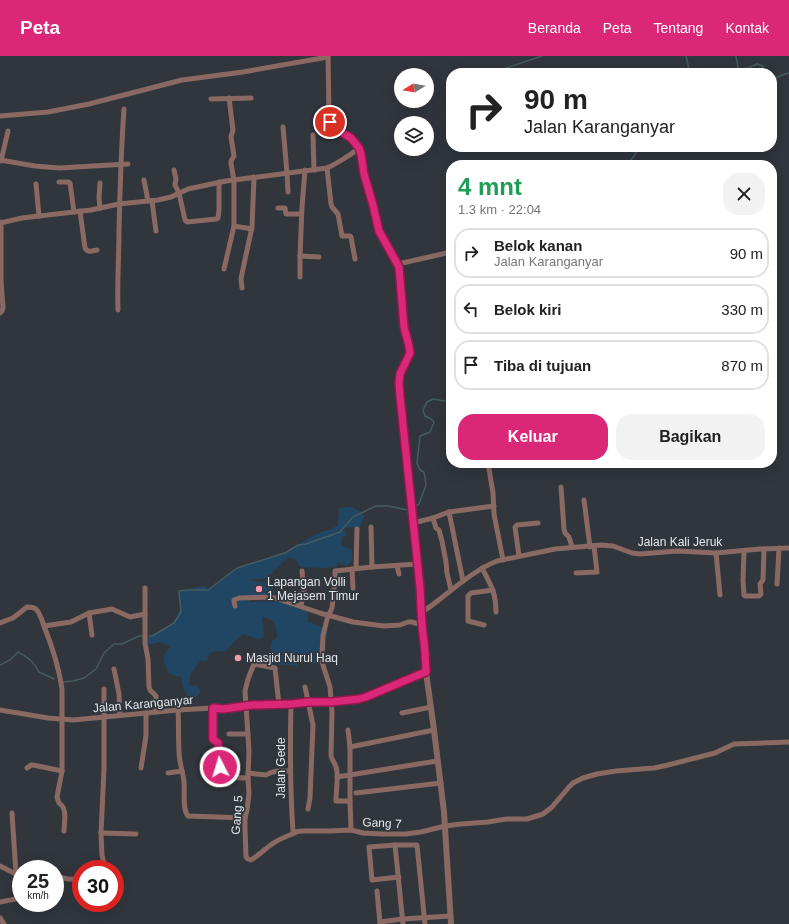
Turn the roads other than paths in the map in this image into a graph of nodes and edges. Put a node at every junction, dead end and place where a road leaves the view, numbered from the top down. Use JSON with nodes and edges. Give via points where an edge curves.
{"nodes":[{"id":1,"x":328,"y":56,"type":"edge"},
{"id":2,"x":229,"y":98,"type":"junction"},
{"id":3,"x":251,"y":98,"type":"dead end"},
{"id":4,"x":211,"y":99,"type":"dead end"},
{"id":5,"x":124,"y":109,"type":"dead end"},
{"id":6,"x":0,"y":116,"type":"edge"},
{"id":7,"x":283,"y":127,"type":"dead end"},
{"id":8,"x":8,"y":131,"type":"dead end"},
{"id":9,"x":313,"y":135,"type":"dead end"},
{"id":10,"x":358,"y":147,"type":"junction"},
{"id":11,"x":1,"y":160,"type":"edge"},
{"id":12,"x":128,"y":164,"type":"dead end"},
{"id":13,"x":120,"y":165,"type":"junction"},
{"id":14,"x":327,"y":168,"type":"junction"},
{"id":15,"x":174,"y":170,"type":"dead end"},
{"id":16,"x":304,"y":170,"type":"junction"},
{"id":17,"x":314,"y":170,"type":"junction"},
{"id":18,"x":287,"y":173,"type":"junction"},
{"id":19,"x":254,"y":177,"type":"junction"},
{"id":20,"x":144,"y":180,"type":"dead end"},
{"id":21,"x":234,"y":180,"type":"junction"},
{"id":22,"x":59,"y":182,"type":"dead end"},
{"id":23,"x":219,"y":182,"type":"junction"},
{"id":24,"x":100,"y":183,"type":"dead end"},
{"id":25,"x":36,"y":184,"type":"dead end"},
{"id":26,"x":288,"y":192,"type":"dead end"},
{"id":27,"x":179,"y":193,"type":"junction"},
{"id":28,"x":150,"y":201,"type":"junction"},
{"id":29,"x":119,"y":204,"type":"junction"},
{"id":30,"x":100,"y":208,"type":"junction"},
{"id":31,"x":278,"y":208,"type":"dead end"},
{"id":32,"x":80,"y":211,"type":"junction"},
{"id":33,"x":74,"y":212,"type":"junction"},
{"id":34,"x":302,"y":214,"type":"junction"},
{"id":35,"x":38,"y":216,"type":"junction"},
{"id":36,"x":1,"y":222,"type":"edge"},
{"id":37,"x":234,"y":226,"type":"junction"},
{"id":38,"x":252,"y":229,"type":"junction"},
{"id":39,"x":156,"y":231,"type":"dead end"},
{"id":40,"x":97,"y":250,"type":"dead end"},
{"id":41,"x":446,"y":253,"type":"edge"},
{"id":42,"x":300,"y":256,"type":"junction"},
{"id":43,"x":319,"y":257,"type":"dead end"},
{"id":44,"x":356,"y":259,"type":"dead end"},
{"id":45,"x":398,"y":264,"type":"junction"},
{"id":46,"x":224,"y":269,"type":"dead end"},
{"id":47,"x":300,"y":278,"type":"dead end"},
{"id":48,"x":242,"y":288,"type":"dead end"},
{"id":49,"x":118,"y":310,"type":"dead end"},
{"id":50,"x":0,"y":313,"type":"edge"},
{"id":51,"x":489,"y":468,"type":"edge"},
{"id":52,"x":561,"y":487,"type":"dead end"},
{"id":53,"x":584,"y":500,"type":"dead end"},
{"id":54,"x":494,"y":506,"type":"junction"},
{"id":55,"x":449,"y":512,"type":"junction"},
{"id":56,"x":433,"y":518,"type":"junction"},
{"id":57,"x":413,"y":523,"type":"junction"},
{"id":58,"x":538,"y":523,"type":"dead end"},
{"id":59,"x":371,"y":527,"type":"dead end"},
{"id":60,"x":357,"y":529,"type":"dead end"},
{"id":61,"x":592,"y":546,"type":"junction"},
{"id":62,"x":572,"y":547,"type":"junction"},
{"id":63,"x":779,"y":548,"type":"junction"},
{"id":64,"x":789,"y":548,"type":"edge"},
{"id":65,"x":764,"y":549,"type":"junction"},
{"id":66,"x":744,"y":551,"type":"junction"},
{"id":67,"x":716,"y":553,"type":"junction"},
{"id":68,"x":519,"y":556,"type":"junction"},
{"id":69,"x":503,"y":560,"type":"junction"},
{"id":70,"x":417,"y":564,"type":"junction"},
{"id":71,"x":397,"y":566,"type":"junction"},
{"id":72,"x":372,"y":567,"type":"junction"},
{"id":73,"x":354,"y":568,"type":"junction"},
{"id":74,"x":482,"y":568,"type":"junction"},
{"id":75,"x":302,"y":571,"type":"dead end"},
{"id":76,"x":576,"y":573,"type":"dead end"},
{"id":77,"x":399,"y":574,"type":"dead end"},
{"id":78,"x":463,"y":581,"type":"junction"},
{"id":79,"x":777,"y":584,"type":"dead end"},
{"id":80,"x":145,"y":588,"type":"dead end"},
{"id":81,"x":353,"y":588,"type":"dead end"},
{"id":82,"x":451,"y":590,"type":"junction"},
{"id":83,"x":493,"y":590,"type":"junction"},
{"id":84,"x":720,"y":595,"type":"dead end"},
{"id":85,"x":235,"y":606,"type":"dead end"},
{"id":86,"x":301,"y":606,"type":"junction"},
{"id":87,"x":496,"y":612,"type":"dead end"},
{"id":88,"x":89,"y":613,"type":"junction"},
{"id":89,"x":145,"y":614,"type":"junction"},
{"id":90,"x":329,"y":615,"type":"junction"},
{"id":91,"x":421,"y":620,"type":"junction"},
{"id":92,"x":0,"y":623,"type":"edge"},
{"id":93,"x":484,"y":625,"type":"dead end"},
{"id":94,"x":44,"y":626,"type":"junction"},
{"id":95,"x":92,"y":635,"type":"dead end"},
{"id":96,"x":114,"y":669,"type":"dead end"},
{"id":97,"x":426,"y":672,"type":"junction"},
{"id":98,"x":305,"y":687,"type":"dead end"},
{"id":99,"x":104,"y":689,"type":"dead end"},
{"id":100,"x":308,"y":702,"type":"junction"},
{"id":101,"x":331,"y":702,"type":"junction"},
{"id":102,"x":292,"y":704,"type":"junction"},
{"id":103,"x":279,"y":705,"type":"junction"},
{"id":104,"x":246,"y":706,"type":"junction"},
{"id":105,"x":431,"y":707,"type":"junction"},
{"id":106,"x":213,"y":708,"type":"junction"},
{"id":107,"x":0,"y":710,"type":"edge"},
{"id":108,"x":178,"y":710,"type":"junction"},
{"id":109,"x":156,"y":712,"type":"junction"},
{"id":110,"x":146,"y":713,"type":"junction"},
{"id":111,"x":402,"y":713,"type":"dead end"},
{"id":112,"x":104,"y":716,"type":"junction"},
{"id":113,"x":120,"y":716,"type":"junction"},
{"id":114,"x":62,"y":719,"type":"junction"},
{"id":115,"x":348,"y":730,"type":"dead end"},
{"id":116,"x":434,"y":730,"type":"junction"},
{"id":117,"x":229,"y":734,"type":"dead end"},
{"id":118,"x":248,"y":734,"type":"junction"},
{"id":119,"x":789,"y":742,"type":"edge"},
{"id":120,"x":352,"y":746,"type":"junction"},
{"id":121,"x":437,"y":761,"type":"junction"},
{"id":122,"x":27,"y":768,"type":"dead end"},
{"id":123,"x":141,"y":768,"type":"dead end"},
{"id":124,"x":62,"y":771,"type":"junction"},
{"id":125,"x":182,"y":771,"type":"junction"},
{"id":126,"x":290,"y":771,"type":"junction"},
{"id":127,"x":168,"y":773,"type":"dead end"},
{"id":128,"x":248,"y":776,"type":"junction"},
{"id":129,"x":349,"y":776,"type":"junction"},
{"id":130,"x":337,"y":777,"type":"junction"},
{"id":131,"x":441,"y":782,"type":"junction"},
{"id":132,"x":356,"y":794,"type":"dead end"},
{"id":133,"x":350,"y":801,"type":"junction"},
{"id":134,"x":308,"y":809,"type":"dead end"},
{"id":135,"x":12,"y":813,"type":"dead end"},
{"id":136,"x":245,"y":818,"type":"junction"},
{"id":137,"x":445,"y":826,"type":"junction"},
{"id":138,"x":351,"y":830,"type":"junction"},
{"id":139,"x":64,"y":831,"type":"dead end"},
{"id":140,"x":294,"y":832,"type":"junction"},
{"id":141,"x":101,"y":833,"type":"junction"},
{"id":142,"x":136,"y":834,"type":"dead end"},
{"id":143,"x":396,"y":846,"type":"junction"},
{"id":144,"x":17,"y":860,"type":"edge"},
{"id":145,"x":103,"y":860,"type":"edge"},
{"id":146,"x":0,"y":866,"type":"edge"},
{"id":147,"x":12,"y":871,"type":"edge"},
{"id":148,"x":399,"y":877,"type":"junction"},
{"id":149,"x":377,"y":891,"type":"dead end"},
{"id":150,"x":12,"y":900,"type":"edge"},
{"id":151,"x":0,"y":902,"type":"edge"},
{"id":152,"x":451,"y":916,"type":"junction"},
{"id":153,"x":0,"y":918,"type":"edge"},
{"id":154,"x":424,"y":918,"type":"junction"},
{"id":155,"x":402,"y":921,"type":"edge"},
{"id":156,"x":380,"y":923,"type":"edge"},
{"id":157,"x":4,"y":924,"type":"edge"},
{"id":158,"x":425,"y":924,"type":"edge"},
{"id":159,"x":451,"y":924,"type":"edge"}],
"edges":[{"from":1,"to":6,"type":"street","via":[[191,79],[48,112]]},
{"from":1,"to":10,"type":"street","via":[[330,122],[334,128],[351,138]]},
{"from":2,"to":3,"type":"street"},
{"from":2,"to":4,"type":"street"},
{"from":2,"to":21,"type":"street","via":[[233,130],[231,137],[234,156],[231,164]]},
{"from":5,"to":13,"type":"street"},
{"from":7,"to":18,"type":"street"},
{"from":8,"to":11,"type":"street"},
{"from":9,"to":17,"type":"street"},
{"from":10,"to":14,"type":"street"},
{"from":10,"to":45,"type":"street","via":[[378,228]]},
{"from":11,"to":13,"type":"street","via":[[59,168]]},
{"from":12,"to":13,"type":"street"},
{"from":13,"to":29,"type":"street"},
{"from":14,"to":17,"type":"street"},
{"from":14,"to":44,"type":"street","via":[[331,204],[338,214],[342,236],[351,237]]},
{"from":15,"to":27,"type":"street","via":[[175,185]]},
{"from":16,"to":17,"type":"street"},
{"from":16,"to":18,"type":"street"},
{"from":16,"to":34,"type":"street"},
{"from":18,"to":19,"type":"street"},
{"from":18,"to":26,"type":"street"},
{"from":19,"to":21,"type":"street"},
{"from":19,"to":38,"type":"street"},
{"from":20,"to":28,"type":"street"},
{"from":21,"to":23,"type":"street"},
{"from":21,"to":37,"type":"street"},
{"from":22,"to":33,"type":"street","via":[[70,183]]},
{"from":23,"to":27,"type":"street"},
{"from":23,"to":27,"type":"street","via":[[217,219],[186,221]]},
{"from":24,"to":30,"type":"street"},
{"from":25,"to":35,"type":"street"},
{"from":27,"to":28,"type":"street","via":[[165,199]]},
{"from":28,"to":29,"type":"street"},
{"from":28,"to":39,"type":"street"},
{"from":29,"to":30,"type":"street"},
{"from":29,"to":49,"type":"street"},
{"from":30,"to":32,"type":"street"},
{"from":31,"to":34,"type":"street","via":[[285,208],[286,214]]},
{"from":32,"to":33,"type":"street"},
{"from":32,"to":40,"type":"street","via":[[85,248],[88,251]]},
{"from":33,"to":35,"type":"street"},
{"from":34,"to":42,"type":"street"},
{"from":35,"to":36,"type":"street"},
{"from":36,"to":50,"type":"street","via":[[3,308]]},
{"from":37,"to":38,"type":"street"},
{"from":37,"to":46,"type":"street"},
{"from":38,"to":48,"type":"street","via":[[241,279]]},
{"from":41,"to":45,"type":"street"},
{"from":42,"to":43,"type":"street"},
{"from":42,"to":47,"type":"street"},
{"from":45,"to":57,"type":"street","via":[[404,327],[410,350],[399,383]]},
{"from":51,"to":54,"type":"street"},
{"from":52,"to":62,"type":"street","via":[[564,529]]},
{"from":53,"to":61,"type":"street"},
{"from":54,"to":55,"type":"street"},
{"from":54,"to":69,"type":"street"},
{"from":55,"to":56,"type":"street"},
{"from":55,"to":78,"type":"street"},
{"from":56,"to":57,"type":"street"},
{"from":56,"to":82,"type":"street","via":[[442,541]]},
{"from":57,"to":70,"type":"street"},
{"from":58,"to":68,"type":"street","via":[[515,527]]},
{"from":59,"to":72,"type":"street"},
{"from":60,"to":73,"type":"street"},
{"from":61,"to":62,"type":"street","name":"Jalan Kali Jeruk"},
{"from":61,"to":67,"type":"street","name":"Jalan Kali Jeruk","via":[[613,546],[640,554],[677,551]]},
{"from":61,"to":76,"type":"street","via":[[598,571]]},
{"from":62,"to":68,"type":"street","name":"Jalan Kali Jeruk"},
{"from":63,"to":64,"type":"street","name":"Jalan Kali Jeruk"},
{"from":63,"to":65,"type":"street","name":"Jalan Kali Jeruk"},
{"from":63,"to":79,"type":"street"},
{"from":65,"to":66,"type":"street","name":"Jalan Kali Jeruk"},
{"from":65,"to":66,"type":"street","via":[[763,580],[759,596],[744,595]]},
{"from":66,"to":67,"type":"street","name":"Jalan Kali Jeruk"},
{"from":67,"to":84,"type":"street"},
{"from":68,"to":69,"type":"street","name":"Jalan Kali Jeruk"},
{"from":69,"to":74,"type":"street","name":"Jalan Kali Jeruk"},
{"from":70,"to":71,"type":"street"},
{"from":70,"to":91,"type":"street"},
{"from":71,"to":72,"type":"street"},
{"from":71,"to":77,"type":"street"},
{"from":72,"to":73,"type":"street"},
{"from":73,"to":81,"type":"street"},
{"from":73,"to":90,"type":"street","via":[[335,571],[332,608]]},
{"from":74,"to":78,"type":"street","name":"Jalan Kali Jeruk"},
{"from":74,"to":83,"type":"street"},
{"from":75,"to":86,"type":"street","via":[[304,590]]},
{"from":78,"to":82,"type":"street","name":"Jalan Kali Jeruk"},
{"from":80,"to":89,"type":"street"},
{"from":82,"to":91,"type":"street","name":"Jalan Kali Jeruk"},
{"from":83,"to":87,"type":"street"},
{"from":83,"to":93,"type":"street","via":[[471,593],[468,596],[468,621]]},
{"from":85,"to":86,"type":"street","via":[[234,600],[239,598],[271,597]]},
{"from":86,"to":90,"type":"street"},
{"from":88,"to":89,"type":"street","via":[[113,609],[130,617]]},
{"from":88,"to":94,"type":"street","via":[[71,622]]},
{"from":88,"to":95,"type":"street"},
{"from":89,"to":109,"type":"street","via":[[149,687],[156,696]]},
{"from":90,"to":91,"type":"street","via":[[353,622],[384,626]]},
{"from":90,"to":101,"type":"street","via":[[326,619],[322,654]]},
{"from":91,"to":97,"type":"street"},
{"from":92,"to":94,"type":"street","via":[[31,607],[39,613]]},
{"from":94,"to":114,"type":"street","via":[[61,683]]},
{"from":96,"to":113,"type":"street"},
{"from":97,"to":101,"type":"street","name":"Jalan Karanganyar","via":[[366,697]]},
{"from":97,"to":105,"type":"street"},
{"from":98,"to":100,"type":"street"},
{"from":99,"to":112,"type":"street"},
{"from":100,"to":101,"type":"street","name":"Jalan Karanganyar"},
{"from":100,"to":102,"type":"street","name":"Jalan Karanganyar"},
{"from":100,"to":134,"type":"street","via":[[313,725]]},
{"from":101,"to":130,"type":"street","via":[[331,756]]},
{"from":102,"to":103,"type":"street","name":"Jalan Karanganyar"},
{"from":102,"to":126,"type":"street","name":"Jalan Gede"},
{"from":103,"to":104,"type":"street","name":"Jalan Karanganyar"},
{"from":103,"to":104,"type":"street","name":"Gang 5","via":[[275,668],[254,664],[245,691]]},
{"from":104,"to":106,"type":"street","name":"Jalan Karanganyar"},
{"from":104,"to":118,"type":"street","name":"Gang 5"},
{"from":105,"to":111,"type":"street"},
{"from":105,"to":116,"type":"street"},
{"from":106,"to":108,"type":"street","name":"Jalan Karanganyar"},
{"from":106,"to":128,"type":"street","via":[[213,739],[218,743],[220,767],[228,776]]},
{"from":107,"to":114,"type":"street","name":"Jalan Karanganyar"},
{"from":108,"to":109,"type":"street","name":"Jalan Karanganyar"},
{"from":108,"to":125,"type":"street"},
{"from":109,"to":110,"type":"street","name":"Jalan Karanganyar"},
{"from":110,"to":113,"type":"street","name":"Jalan Karanganyar"},
{"from":110,"to":123,"type":"street","via":[[146,736]]},
{"from":112,"to":113,"type":"street","name":"Jalan Karanganyar"},
{"from":112,"to":114,"type":"street","name":"Jalan Karanganyar"},
{"from":112,"to":141,"type":"street"},
{"from":114,"to":124,"type":"street"},
{"from":115,"to":120,"type":"street","name":"Gang 7"},
{"from":116,"to":120,"type":"street"},
{"from":116,"to":121,"type":"street"},
{"from":117,"to":118,"type":"street"},
{"from":118,"to":128,"type":"street","name":"Gang 5"},
{"from":119,"to":137,"type":"street","name":"Gang 7","via":[[734,744],[715,753],[668,765],[597,774],[573,783],[543,814],[527,819]]},
{"from":120,"to":129,"type":"street","name":"Gang 7"},
{"from":121,"to":129,"type":"street"},
{"from":121,"to":131,"type":"street"},
{"from":122,"to":124,"type":"street","via":[[33,765]]},
{"from":124,"to":139,"type":"street","via":[[57,797],[64,810]]},
{"from":125,"to":127,"type":"street"},
{"from":125,"to":136,"type":"street","via":[[184,807],[188,816]]},
{"from":126,"to":128,"type":"street"},
{"from":126,"to":140,"type":"street","name":"Jalan Gede"},
{"from":128,"to":136,"type":"street","name":"Gang 5","via":[[249,794]]},
{"from":129,"to":130,"type":"street"},
{"from":129,"to":133,"type":"street","name":"Gang 7"},
{"from":130,"to":133,"type":"street","via":[[336,800]]},
{"from":131,"to":132,"type":"street"},
{"from":131,"to":137,"type":"street"},
{"from":133,"to":138,"type":"street","name":"Gang 7"},
{"from":135,"to":144,"type":"street"},
{"from":136,"to":140,"type":"street","name":"Gang 5","via":[[246,857],[251,860],[271,844]]},
{"from":137,"to":138,"type":"street","name":"Gang 7","via":[[406,834],[363,833]]},
{"from":137,"to":152,"type":"street"},
{"from":138,"to":140,"type":"street"},
{"from":141,"to":142,"type":"street"},
{"from":141,"to":145,"type":"street"},
{"from":143,"to":148,"type":"street"},
{"from":143,"to":148,"type":"street","via":[[369,847],[371,880]]},
{"from":143,"to":154,"type":"street","via":[[417,845]]},
{"from":146,"to":147,"type":"street"},
{"from":148,"to":155,"type":"street"},
{"from":149,"to":156,"type":"street"},
{"from":150,"to":151,"type":"street"},
{"from":152,"to":154,"type":"street"},
{"from":152,"to":159,"type":"street"},
{"from":153,"to":157,"type":"street"},
{"from":154,"to":155,"type":"street"},
{"from":154,"to":158,"type":"street"},
{"from":155,"to":156,"type":"street"}]}
